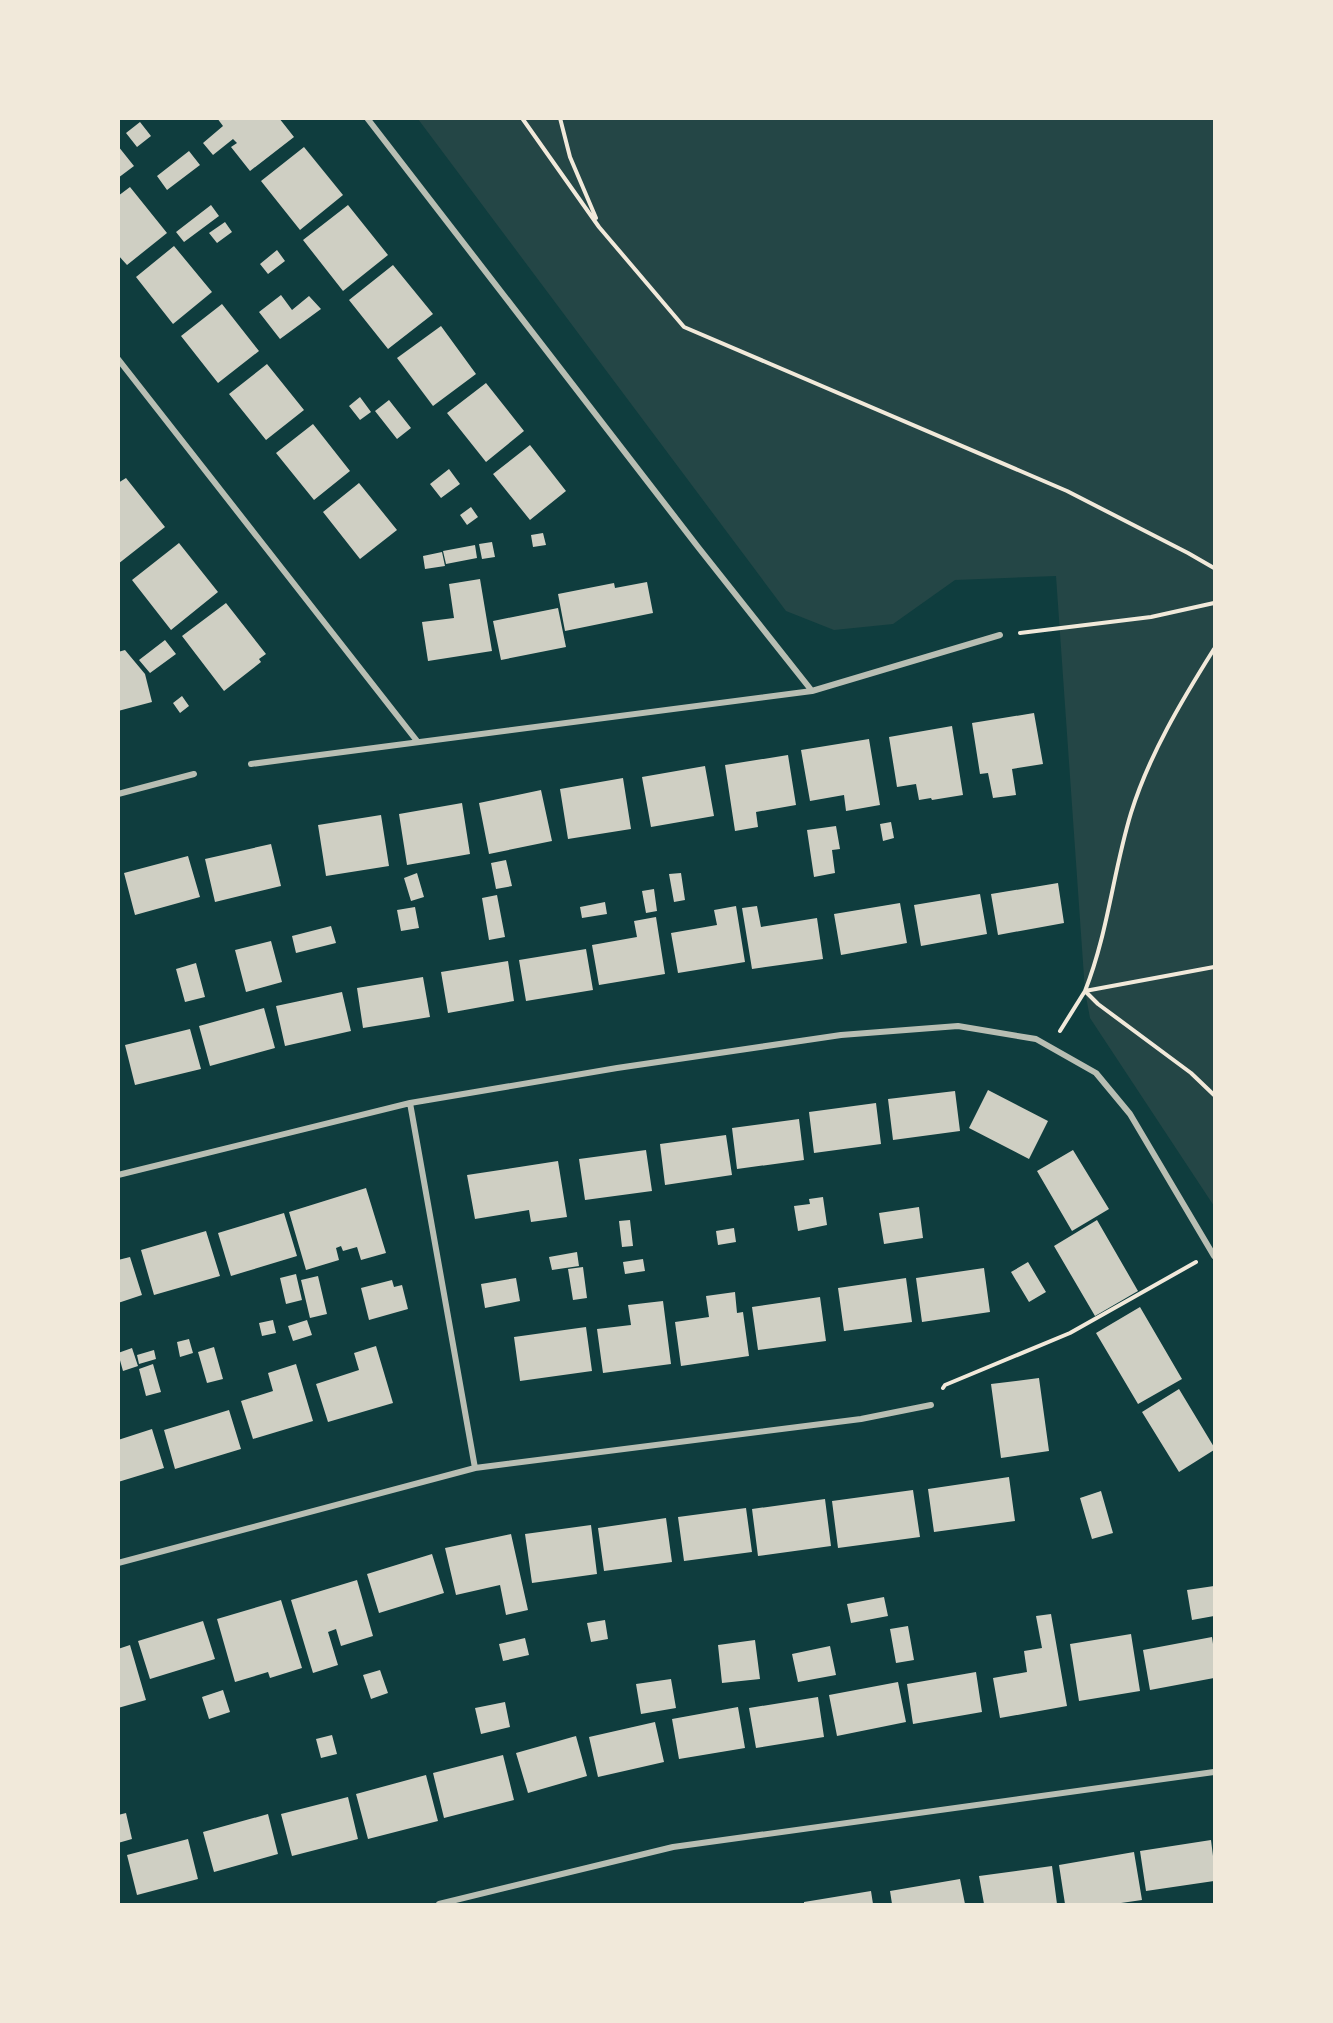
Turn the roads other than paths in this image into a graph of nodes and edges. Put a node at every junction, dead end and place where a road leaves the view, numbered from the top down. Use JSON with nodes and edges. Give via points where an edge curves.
{"nodes":[{"id":1,"x":367,"y":118,"type":"edge"},
{"id":2,"x":118,"y":359,"type":"edge"},
{"id":3,"x":1000,"y":635,"type":"road end"},
{"id":4,"x":812,"y":691,"type":"junction"},
{"id":5,"x":417,"y":741,"type":"junction"},
{"id":6,"x":251,"y":764,"type":"dead end"},
{"id":7,"x":194,"y":774,"type":"dead end"},
{"id":8,"x":118,"y":794,"type":"edge"},
{"id":9,"x":410,"y":1103,"type":"junction"},
{"id":10,"x":118,"y":1175,"type":"edge"},
{"id":11,"x":1213,"y":1254,"type":"edge"},
{"id":12,"x":931,"y":1405,"type":"road end"},
{"id":13,"x":474,"y":1468,"type":"junction"},
{"id":14,"x":118,"y":1563,"type":"edge"},
{"id":15,"x":1215,"y":1772,"type":"edge"},
{"id":16,"x":439,"y":1905,"type":"edge"}],
"edges":[{"from":1,"to":4,"type":"street"},
{"from":2,"to":5,"type":"street"},
{"from":3,"to":4,"type":"street"},
{"from":4,"to":5,"type":"street"},
{"from":5,"to":6,"type":"street"},
{"from":7,"to":8,"type":"street"},
{"from":9,"to":10,"type":"street"},
{"from":9,"to":11,"type":"street","via":[[841,1035],[958,1026],[1035,1039],[1096,1073],[1130,1114]]},
{"from":9,"to":13,"type":"street"},
{"from":12,"to":13,"type":"street","via":[[861,1419]]},
{"from":13,"to":14,"type":"street"},
{"from":15,"to":16,"type":"street","via":[[673,1847]]}]}
